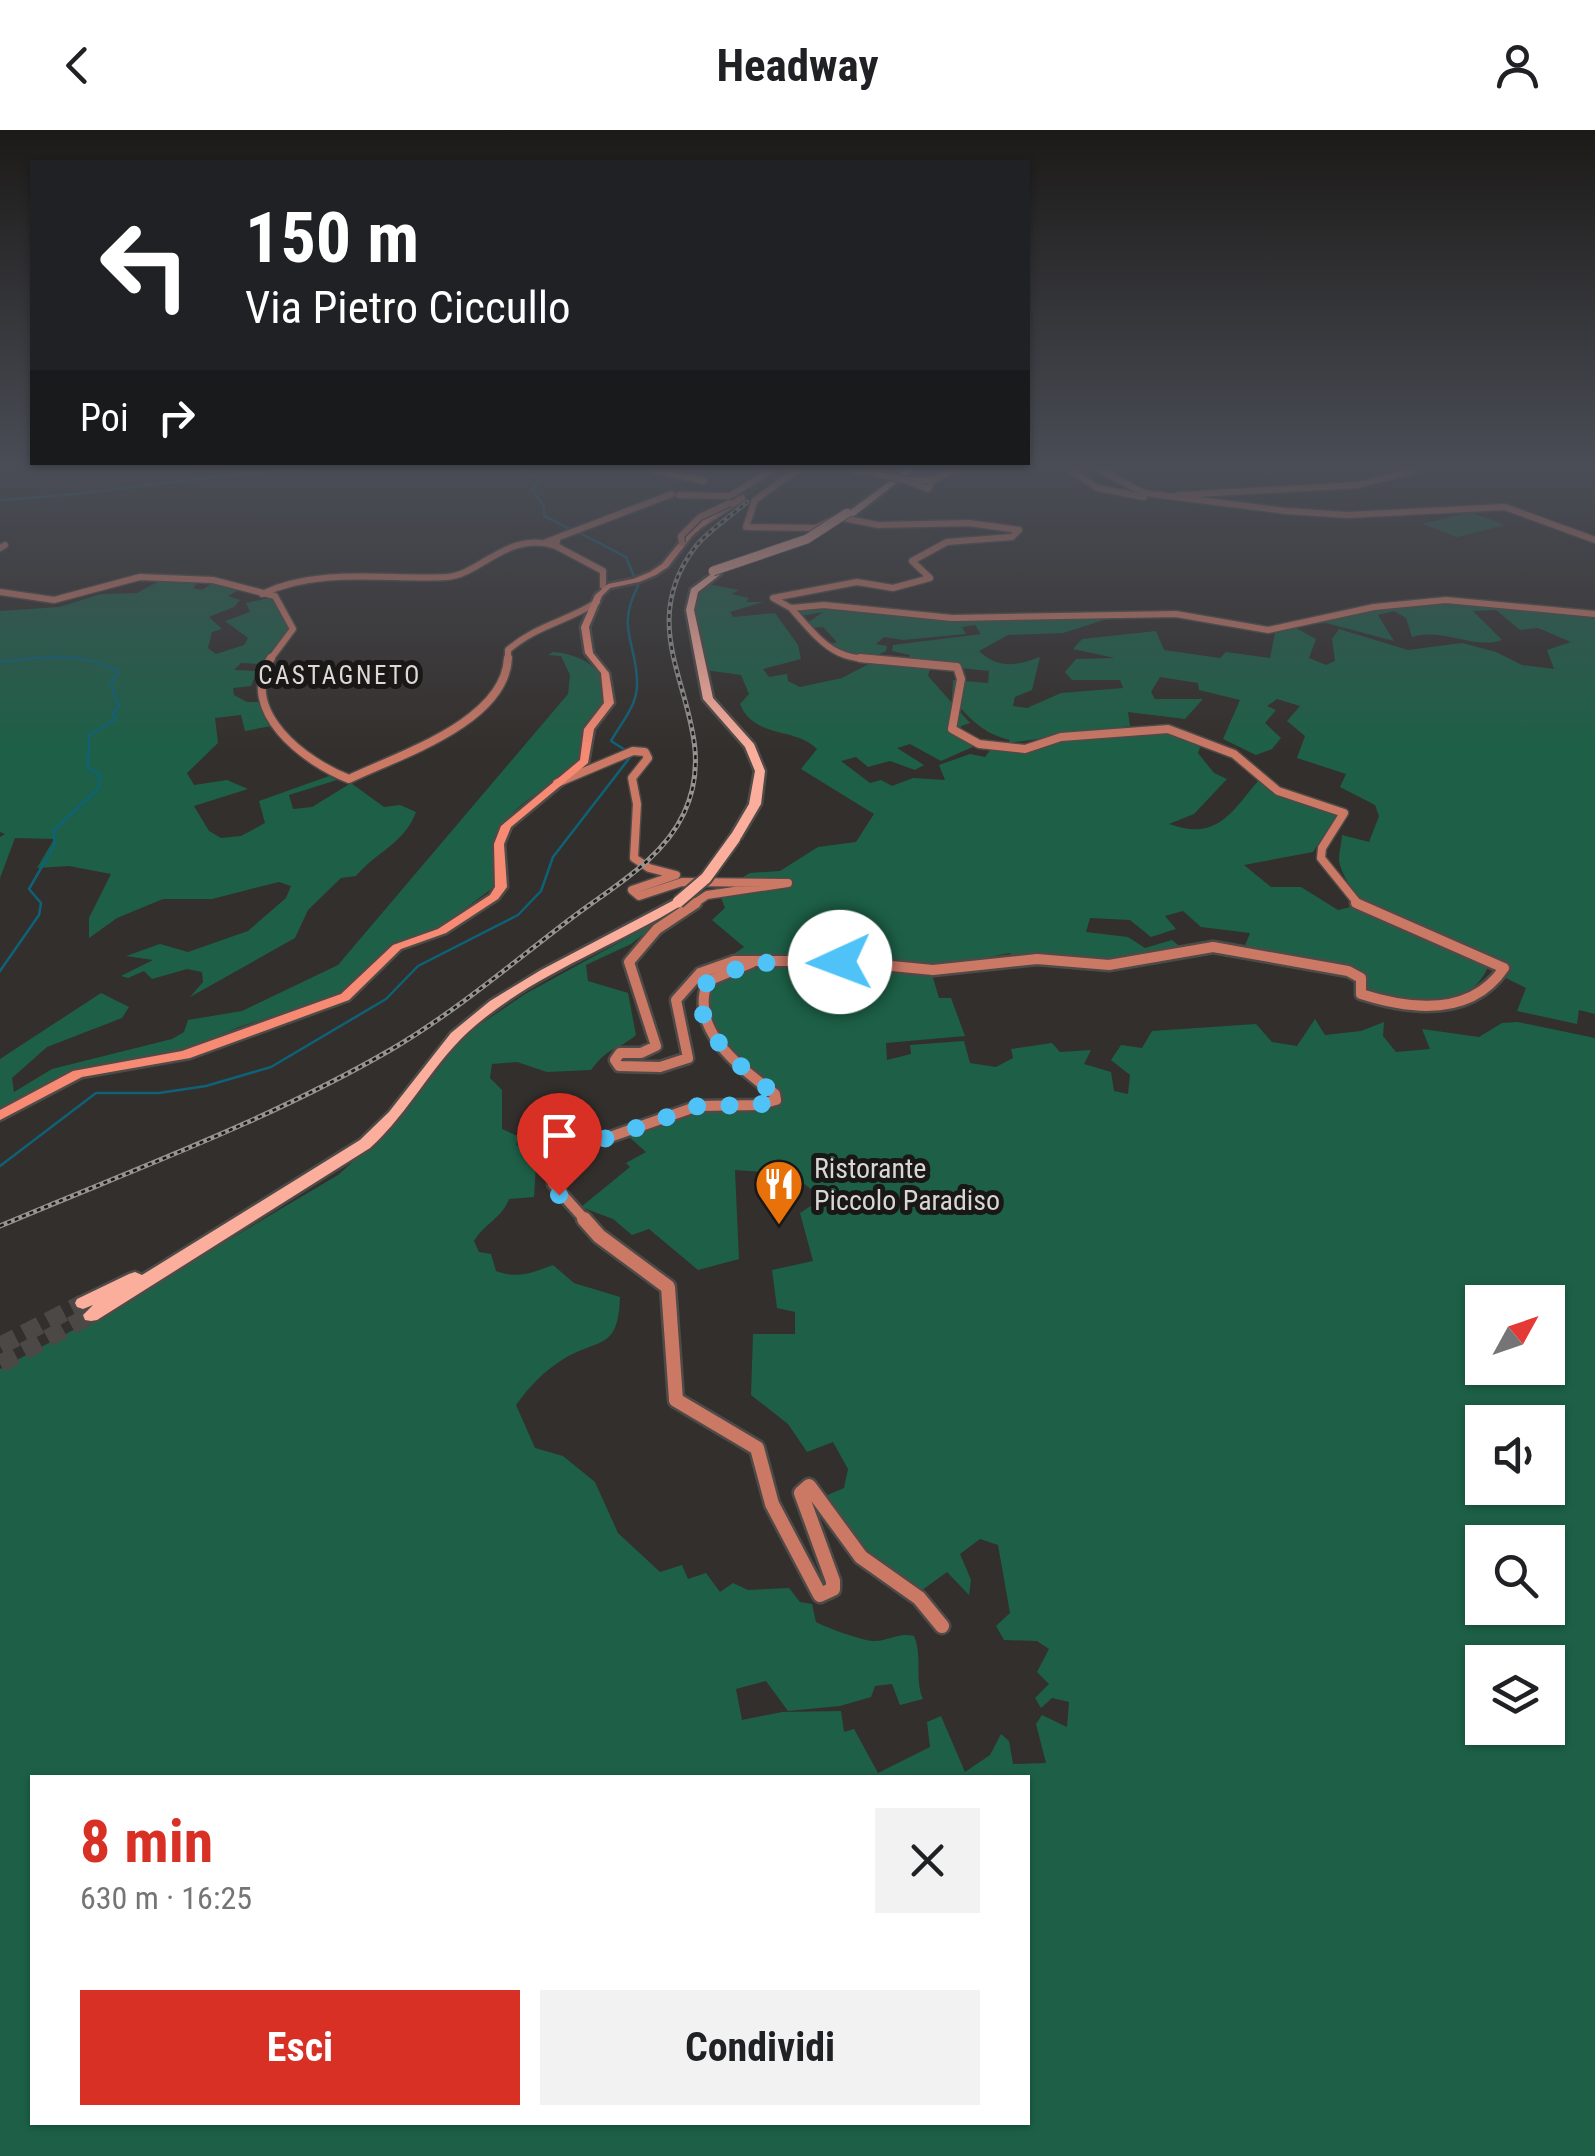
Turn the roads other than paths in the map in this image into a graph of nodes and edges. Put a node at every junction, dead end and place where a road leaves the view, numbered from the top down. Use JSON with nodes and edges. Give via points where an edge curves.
{"nodes":[{"id":1,"x":473,"y":565,"type":"edge"},
{"id":2,"x":592,"y":565,"type":"edge"},
{"id":3,"x":666,"y":565,"type":"edge"},
{"id":4,"x":738,"y":565,"type":"edge"},
{"id":5,"x":916,"y":565,"type":"edge"},
{"id":6,"x":606,"y":587,"type":"junction"},
{"id":7,"x":0,"y":592,"type":"edge"},
{"id":8,"x":262,"y":594,"type":"junction"},
{"id":9,"x":597,"y":601,"type":"junction"},
{"id":10,"x":791,"y":608,"type":"junction"},
{"id":11,"x":1595,"y":614,"type":"edge"},
{"id":12,"x":556,"y":783,"type":"junction"},
{"id":13,"x":751,"y":963,"type":"junction"},
{"id":14,"x":0,"y":1116,"type":"edge"},
{"id":15,"x":87,"y":1309,"type":"tunnel mouth"},
{"id":16,"x":942,"y":1626,"type":"dead end"}],
"edges":[{"from":1,"to":8,"type":"street","via":[[452,577],[289,581]]},
{"from":2,"to":6,"type":"street","via":[[604,574]]},
{"from":3,"to":6,"type":"main road","via":[[660,573]]},
{"from":4,"to":15,"type":"highway","bridge":true,"via":[[698,586],[690,610],[708,699],[750,746],[760,771],[756,804],[706,878],[485,1011],[444,1050],[390,1122],[296,1187]]},
{"from":5,"to":10,"type":"street","via":[[930,578],[900,587],[857,582],[772,598]]},
{"from":6,"to":9,"type":"main road"},
{"from":7,"to":8,"type":"street","via":[[54,600],[140,577],[213,580]]},
{"from":8,"to":9,"type":"street","via":[[279,598],[293,622],[264,670],[261,692],[270,720],[315,766],[350,779],[466,725],[507,674],[508,650],[532,629],[574,617]]},
{"from":9,"to":12,"type":"main road","via":[[585,627],[590,656],[605,673],[609,703],[588,729],[588,756]]},
{"from":10,"to":11,"type":"street","via":[[952,618],[1176,614],[1268,630],[1374,607],[1446,600]]},
{"from":10,"to":13,"type":"street","via":[[831,649],[957,667],[960,697],[950,722],[958,735],[976,743],[1025,749],[1062,737],[1153,728],[1234,754],[1278,791],[1344,813],[1322,858],[1361,907],[1504,968],[1478,996],[1427,1006],[1364,995],[1358,990],[1362,980],[1352,972],[1220,948],[1109,965],[1044,959],[916,970]]},
{"from":12,"to":13,"type":"street","via":[[645,752],[648,758],[632,778],[634,858],[676,876],[632,890],[648,895],[682,882],[788,885],[707,895],[657,930],[629,962],[656,1046],[620,1052],[616,1064],[660,1067],[688,1058],[676,1006],[680,995],[717,964]]},
{"from":12,"to":14,"type":"main road","via":[[501,836],[502,887],[494,897],[442,931],[397,947],[345,997],[185,1055],[78,1074]]},
{"from":13,"to":16,"type":"street","via":[[708,981],[700,1004],[707,1025],[776,1100],[698,1106],[608,1138],[562,1146],[553,1160],[553,1184],[598,1236],[668,1288],[676,1400],[757,1448],[772,1504],[820,1595],[834,1580],[801,1493],[809,1486],[853,1548],[918,1594]]}]}
